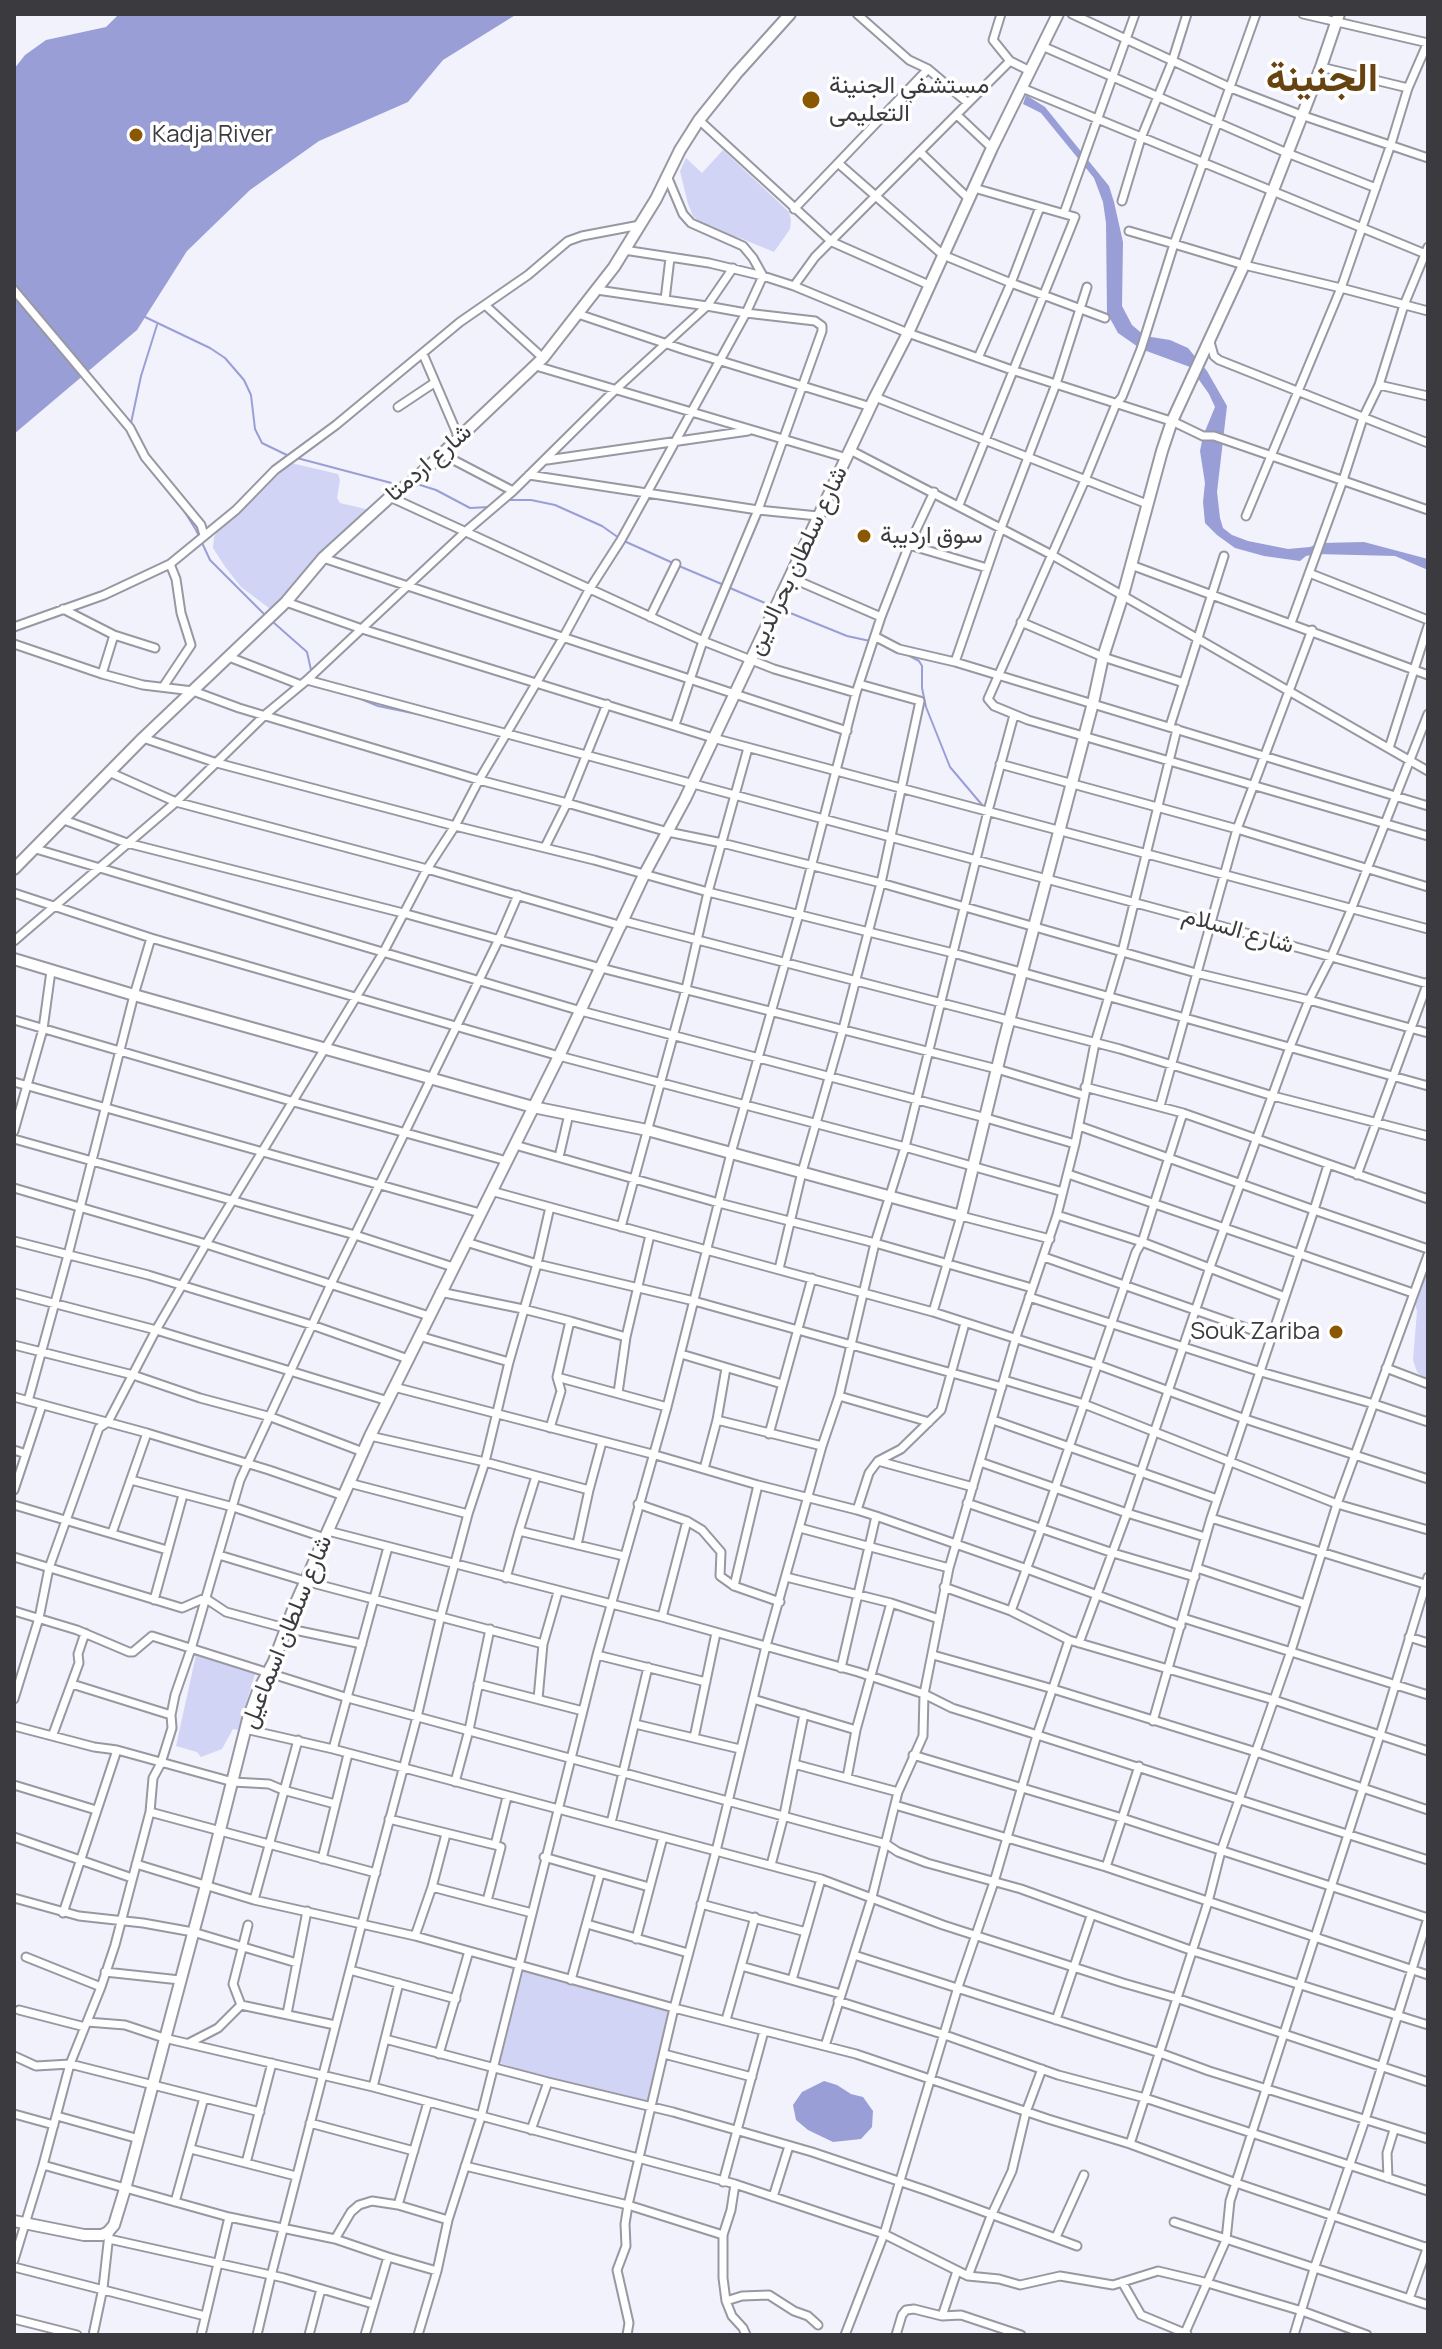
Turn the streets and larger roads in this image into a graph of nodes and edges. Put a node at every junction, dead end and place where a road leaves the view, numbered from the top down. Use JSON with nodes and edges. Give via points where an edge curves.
{"nodes":[{"id":1,"x":790,"y":14,"type":"edge"},
{"id":2,"x":857,"y":14,"type":"edge"},
{"id":3,"x":1001,"y":14,"type":"edge"},
{"id":4,"x":1058,"y":14,"type":"edge"},
{"id":5,"x":1072,"y":14,"type":"edge"},
{"id":6,"x":1135,"y":14,"type":"edge"},
{"id":7,"x":1187,"y":14,"type":"edge"},
{"id":8,"x":1256,"y":14,"type":"edge"},
{"id":9,"x":1303,"y":14,"type":"edge"},
{"id":10,"x":1338,"y":18,"type":"edge"},
{"id":11,"x":1125,"y":40,"type":"junction"},
{"id":12,"x":1428,"y":42,"type":"edge"},
{"id":13,"x":1042,"y":46,"type":"junction"},
{"id":14,"x":1010,"y":61,"type":"junction"},
{"id":15,"x":1172,"y":62,"type":"junction"},
{"id":16,"x":1321,"y":67,"type":"junction"},
{"id":17,"x":928,"y":69,"type":"junction"},
{"id":18,"x":1030,"y":71,"type":"junction"},
{"id":19,"x":1113,"y":76,"type":"junction"},
{"id":20,"x":1022,"y":88,"type":"junction"},
{"id":21,"x":1231,"y":88,"type":"junction"},
{"id":22,"x":1408,"y":88,"type":"junction"},
{"id":23,"x":1159,"y":96,"type":"junction"},
{"id":24,"x":968,"y":103,"type":"junction"},
{"id":25,"x":957,"y":115,"type":"junction"},
{"id":26,"x":1301,"y":115,"type":"junction"},
{"id":27,"x":1098,"y":119,"type":"junction"},
{"id":28,"x":699,"y":120,"type":"junction"},
{"id":29,"x":1219,"y":123,"type":"junction"},
{"id":30,"x":1141,"y":138,"type":"junction"},
{"id":31,"x":1391,"y":144,"type":"junction"},
{"id":32,"x":992,"y":148,"type":"junction"},
{"id":33,"x":920,"y":152,"type":"junction"},
{"id":34,"x":1287,"y":153,"type":"junction"},
{"id":35,"x":1428,"y":158,"type":"edge"},
{"id":36,"x":838,"y":163,"type":"junction"},
{"id":37,"x":1202,"y":164,"type":"junction"},
{"id":38,"x":666,"y":175,"type":"junction"},
{"id":39,"x":974,"y":188,"type":"junction"},
{"id":40,"x":1376,"y":188,"type":"junction"},
{"id":41,"x":1272,"y":191,"type":"junction"},
{"id":42,"x":876,"y":197,"type":"junction"},
{"id":43,"x":969,"y":199,"type":"junction"},
{"id":44,"x":1122,"y":201,"type":"dead end"},
{"id":45,"x":1040,"y":207,"type":"junction"},
{"id":46,"x":794,"y":209,"type":"junction"},
{"id":47,"x":1064,"y":213,"type":"junction"},
{"id":48,"x":640,"y":225,"type":"junction"},
{"id":49,"x":1361,"y":229,"type":"junction"},
{"id":50,"x":1129,"y":231,"type":"dead end"},
{"id":51,"x":832,"y":242,"type":"junction"},
{"id":52,"x":1174,"y":244,"type":"junction"},
{"id":53,"x":624,"y":250,"type":"junction"},
{"id":54,"x":1427,"y":252,"type":"edge"},
{"id":55,"x":943,"y":255,"type":"junction"},
{"id":56,"x":670,"y":258,"type":"junction"},
{"id":57,"x":1244,"y":265,"type":"junction"},
{"id":58,"x":733,"y":268,"type":"junction"},
{"id":59,"x":763,"y":276,"type":"junction"},
{"id":60,"x":1011,"y":283,"type":"junction"},
{"id":61,"x":929,"y":285,"type":"junction"},
{"id":62,"x":794,"y":286,"type":"junction"},
{"id":63,"x":1087,"y":287,"type":"dead end"},
{"id":64,"x":1341,"y":288,"type":"junction"},
{"id":65,"x":14,"y":290,"type":"edge"},
{"id":66,"x":597,"y":290,"type":"junction"},
{"id":67,"x":1044,"y":295,"type":"junction"},
{"id":68,"x":665,"y":300,"type":"junction"},
{"id":69,"x":485,"y":305,"type":"junction"},
{"id":70,"x":1404,"y":305,"type":"junction"},
{"id":71,"x":707,"y":306,"type":"junction"},
{"id":72,"x":1080,"y":309,"type":"junction"},
{"id":73,"x":1428,"y":311,"type":"edge"},
{"id":74,"x":746,"y":313,"type":"junction"},
{"id":75,"x":578,"y":314,"type":"junction"},
{"id":76,"x":1105,"y":318,"type":"dead end"},
{"id":77,"x":908,"y":333,"type":"junction"},
{"id":78,"x":666,"y":344,"type":"junction"},
{"id":79,"x":1208,"y":344,"type":"junction"},
{"id":80,"x":423,"y":354,"type":"junction"},
{"id":81,"x":978,"y":358,"type":"junction"},
{"id":82,"x":718,"y":360,"type":"junction"},
{"id":83,"x":539,"y":362,"type":"junction"},
{"id":84,"x":1012,"y":370,"type":"junction"},
{"id":85,"x":434,"y":383,"type":"junction"},
{"id":86,"x":1056,"y":384,"type":"junction"},
{"id":87,"x":1379,"y":385,"type":"junction"},
{"id":88,"x":803,"y":387,"type":"junction"},
{"id":89,"x":615,"y":390,"type":"junction"},
{"id":90,"x":1297,"y":392,"type":"junction"},
{"id":91,"x":1428,"y":396,"type":"edge"},
{"id":92,"x":873,"y":402,"type":"junction"},
{"id":93,"x":1116,"y":404,"type":"junction"},
{"id":94,"x":398,"y":407,"type":"dead end"},
{"id":95,"x":690,"y":412,"type":"junction"},
{"id":96,"x":1363,"y":418,"type":"junction"},
{"id":97,"x":1172,"y":421,"type":"junction"},
{"id":98,"x":751,"y":431,"type":"junction"},
{"id":99,"x":459,"y":438,"type":"junction"},
{"id":100,"x":784,"y":440,"type":"junction"},
{"id":101,"x":985,"y":441,"type":"junction"},
{"id":102,"x":673,"y":442,"type":"junction"},
{"id":103,"x":1428,"y":443,"type":"edge"},
{"id":104,"x":442,"y":454,"type":"junction"},
{"id":105,"x":849,"y":454,"type":"junction"},
{"id":106,"x":1270,"y":455,"type":"junction"},
{"id":107,"x":1027,"y":458,"type":"junction"},
{"id":108,"x":544,"y":460,"type":"junction"},
{"id":109,"x":529,"y":475,"type":"junction"},
{"id":110,"x":1085,"y":480,"type":"junction"},
{"id":111,"x":1343,"y":480,"type":"junction"},
{"id":112,"x":513,"y":491,"type":"junction"},
{"id":113,"x":934,"y":492,"type":"junction"},
{"id":114,"x":645,"y":493,"type":"junction"},
{"id":115,"x":390,"y":497,"type":"junction"},
{"id":116,"x":1147,"y":504,"type":"junction"},
{"id":117,"x":959,"y":505,"type":"junction"},
{"id":118,"x":758,"y":510,"type":"junction"},
{"id":119,"x":1428,"y":510,"type":"edge"},
{"id":120,"x":818,"y":516,"type":"junction"},
{"id":121,"x":1246,"y":516,"type":"dead end"},
{"id":122,"x":1001,"y":528,"type":"junction"},
{"id":123,"x":465,"y":532,"type":"junction"},
{"id":124,"x":204,"y":535,"type":"junction"},
{"id":125,"x":909,"y":545,"type":"junction"},
{"id":126,"x":1052,"y":555,"type":"junction"},
{"id":127,"x":1224,"y":556,"type":"dead end"},
{"id":128,"x":323,"y":558,"type":"junction"},
{"id":129,"x":170,"y":564,"type":"junction"},
{"id":130,"x":676,"y":564,"type":"dead end"},
{"id":131,"x":1131,"y":565,"type":"junction"},
{"id":132,"x":987,"y":568,"type":"junction"},
{"id":133,"x":1309,"y":573,"type":"junction"},
{"id":134,"x":789,"y":577,"type":"junction"},
{"id":135,"x":406,"y":587,"type":"junction"},
{"id":136,"x":589,"y":590,"type":"junction"},
{"id":137,"x":1212,"y":594,"type":"junction"},
{"id":138,"x":1123,"y":595,"type":"junction"},
{"id":139,"x":286,"y":602,"type":"junction"},
{"id":140,"x":63,"y":609,"type":"junction"},
{"id":141,"x":650,"y":617,"type":"junction"},
{"id":142,"x":881,"y":617,"type":"junction"},
{"id":143,"x":1428,"y":620,"type":"edge"},
{"id":144,"x":1021,"y":622,"type":"junction"},
{"id":145,"x":1291,"y":623,"type":"junction"},
{"id":146,"x":1428,"y":626,"type":"edge"},
{"id":147,"x":14,"y":627,"type":"edge"},
{"id":148,"x":362,"y":629,"type":"junction"},
{"id":149,"x":1312,"y":630,"type":"junction"},
{"id":150,"x":114,"y":635,"type":"junction"},
{"id":151,"x":876,"y":637,"type":"junction"},
{"id":152,"x":563,"y":638,"type":"junction"},
{"id":153,"x":1198,"y":639,"type":"junction"},
{"id":154,"x":703,"y":641,"type":"junction"},
{"id":155,"x":14,"y":644,"type":"edge"},
{"id":156,"x":155,"y":648,"type":"dead end"},
{"id":157,"x":229,"y":657,"type":"junction"},
{"id":158,"x":1103,"y":657,"type":"junction"},
{"id":159,"x":751,"y":660,"type":"junction"},
{"id":160,"x":955,"y":662,"type":"junction"},
{"id":161,"x":1415,"y":670,"type":"junction"},
{"id":162,"x":102,"y":674,"type":"junction"},
{"id":163,"x":997,"y":675,"type":"junction"},
{"id":164,"x":1428,"y":675,"type":"edge"},
{"id":165,"x":691,"y":679,"type":"junction"},
{"id":166,"x":304,"y":682,"type":"junction"},
{"id":167,"x":536,"y":683,"type":"junction"},
{"id":168,"x":1184,"y":683,"type":"junction"},
{"id":169,"x":859,"y":684,"type":"junction"},
{"id":170,"x":163,"y":687,"type":"junction"},
{"id":171,"x":193,"y":691,"type":"junction"},
{"id":172,"x":1288,"y":691,"type":"junction"},
{"id":173,"x":735,"y":693,"type":"junction"},
{"id":174,"x":856,"y":693,"type":"junction"},
{"id":175,"x":1093,"y":703,"type":"junction"},
{"id":176,"x":607,"y":704,"type":"junction"},
{"id":177,"x":266,"y":714,"type":"junction"},
{"id":178,"x":1428,"y":714,"type":"edge"},
{"id":179,"x":1014,"y":715,"type":"junction"},
{"id":180,"x":675,"y":725,"type":"junction"},
{"id":181,"x":1173,"y":728,"type":"junction"},
{"id":182,"x":847,"y":731,"type":"junction"},
{"id":183,"x":507,"y":733,"type":"junction"},
{"id":184,"x":1085,"y":735,"type":"junction"},
{"id":185,"x":143,"y":738,"type":"junction"},
{"id":186,"x":713,"y":738,"type":"junction"},
{"id":187,"x":748,"y":748,"type":"junction"},
{"id":188,"x":1389,"y":748,"type":"junction"},
{"id":189,"x":587,"y":754,"type":"junction"},
{"id":190,"x":1264,"y":756,"type":"junction"},
{"id":191,"x":1169,"y":760,"type":"junction"},
{"id":192,"x":1410,"y":760,"type":"junction"},
{"id":193,"x":217,"y":763,"type":"junction"},
{"id":194,"x":1000,"y":764,"type":"junction"},
{"id":195,"x":1428,"y":771,"type":"edge"},
{"id":196,"x":109,"y":772,"type":"junction"},
{"id":197,"x":836,"y":772,"type":"junction"},
{"id":198,"x":479,"y":780,"type":"junction"},
{"id":199,"x":1071,"y":782,"type":"junction"},
{"id":200,"x":691,"y":785,"type":"junction"},
{"id":201,"x":1253,"y":785,"type":"junction"},
{"id":202,"x":902,"y":788,"type":"junction"},
{"id":203,"x":735,"y":796,"type":"junction"},
{"id":204,"x":1394,"y":797,"type":"junction"},
{"id":205,"x":176,"y":802,"type":"junction"},
{"id":206,"x":567,"y":803,"type":"junction"},
{"id":207,"x":1428,"y":806,"type":"edge"},
{"id":208,"x":1157,"y":807,"type":"junction"},
{"id":209,"x":988,"y":811,"type":"junction"},
{"id":210,"x":64,"y":820,"type":"junction"},
{"id":211,"x":823,"y":820,"type":"junction"},
{"id":212,"x":1384,"y":823,"type":"junction"},
{"id":213,"x":455,"y":826,"type":"junction"},
{"id":214,"x":1237,"y":829,"type":"junction"},
{"id":215,"x":1060,"y":831,"type":"junction"},
{"id":216,"x":668,"y":832,"type":"junction"},
{"id":217,"x":1428,"y":836,"type":"edge"},
{"id":218,"x":891,"y":838,"type":"junction"},
{"id":219,"x":127,"y":843,"type":"junction"},
{"id":220,"x":722,"y":843,"type":"junction"},
{"id":221,"x":545,"y":847,"type":"junction"},
{"id":222,"x":36,"y":849,"type":"junction"},
{"id":223,"x":1146,"y":854,"type":"junction"},
{"id":224,"x":976,"y":860,"type":"junction"},
{"id":225,"x":811,"y":866,"type":"junction"},
{"id":226,"x":98,"y":868,"type":"junction"},
{"id":227,"x":14,"y":869,"type":"edge"},
{"id":228,"x":427,"y":869,"type":"junction"},
{"id":229,"x":1367,"y":869,"type":"junction"},
{"id":230,"x":1224,"y":874,"type":"junction"},
{"id":231,"x":644,"y":875,"type":"junction"},
{"id":232,"x":1047,"y":880,"type":"junction"},
{"id":233,"x":881,"y":883,"type":"junction"},
{"id":234,"x":1428,"y":887,"type":"edge"},
{"id":235,"x":708,"y":892,"type":"junction"},
{"id":236,"x":14,"y":893,"type":"edge"},
{"id":237,"x":518,"y":895,"type":"junction"},
{"id":238,"x":1134,"y":902,"type":"junction"},
{"id":239,"x":55,"y":905,"type":"junction"},
{"id":240,"x":965,"y":907,"type":"junction"},
{"id":241,"x":1351,"y":910,"type":"junction"},
{"id":242,"x":403,"y":913,"type":"junction"},
{"id":243,"x":799,"y":914,"type":"junction"},
{"id":244,"x":623,"y":923,"type":"junction"},
{"id":245,"x":1210,"y":923,"type":"junction"},
{"id":246,"x":1035,"y":927,"type":"junction"},
{"id":247,"x":1428,"y":929,"type":"edge"},
{"id":248,"x":868,"y":932,"type":"junction"},
{"id":249,"x":151,"y":938,"type":"junction"},
{"id":250,"x":499,"y":939,"type":"junction"},
{"id":251,"x":697,"y":939,"type":"junction"},
{"id":252,"x":14,"y":941,"type":"edge"},
{"id":253,"x":1122,"y":952,"type":"junction"},
{"id":254,"x":383,"y":953,"type":"junction"},
{"id":255,"x":953,"y":953,"type":"junction"},
{"id":256,"x":1331,"y":957,"type":"junction"},
{"id":257,"x":14,"y":959,"type":"edge"},
{"id":258,"x":785,"y":962,"type":"junction"},
{"id":259,"x":601,"y":968,"type":"junction"},
{"id":260,"x":51,"y":971,"type":"junction"},
{"id":261,"x":1023,"y":973,"type":"junction"},
{"id":262,"x":1196,"y":973,"type":"junction"},
{"id":263,"x":855,"y":980,"type":"junction"},
{"id":264,"x":478,"y":981,"type":"junction"},
{"id":265,"x":1428,"y":983,"type":"edge"},
{"id":266,"x":686,"y":989,"type":"junction"},
{"id":267,"x":134,"y":995,"type":"junction"},
{"id":268,"x":355,"y":997,"type":"junction"},
{"id":269,"x":1108,"y":998,"type":"junction"},
{"id":270,"x":1309,"y":1000,"type":"junction"},
{"id":271,"x":940,"y":1001,"type":"junction"},
{"id":272,"x":581,"y":1011,"type":"junction"},
{"id":273,"x":773,"y":1011,"type":"junction"},
{"id":274,"x":14,"y":1020,"type":"edge"},
{"id":275,"x":1185,"y":1020,"type":"junction"},
{"id":276,"x":1010,"y":1021,"type":"junction"},
{"id":277,"x":456,"y":1026,"type":"junction"},
{"id":278,"x":1411,"y":1028,"type":"junction"},
{"id":279,"x":43,"y":1029,"type":"junction"},
{"id":280,"x":843,"y":1029,"type":"junction"},
{"id":281,"x":1428,"y":1033,"type":"edge"},
{"id":282,"x":674,"y":1035,"type":"junction"},
{"id":283,"x":1095,"y":1043,"type":"junction"},
{"id":284,"x":1290,"y":1047,"type":"junction"},
{"id":285,"x":326,"y":1048,"type":"junction"},
{"id":286,"x":120,"y":1051,"type":"junction"},
{"id":287,"x":927,"y":1052,"type":"junction"},
{"id":288,"x":559,"y":1056,"type":"junction"},
{"id":289,"x":760,"y":1058,"type":"junction"},
{"id":290,"x":1173,"y":1065,"type":"junction"},
{"id":291,"x":997,"y":1069,"type":"junction"},
{"id":292,"x":830,"y":1076,"type":"junction"},
{"id":293,"x":1395,"y":1077,"type":"junction"},
{"id":294,"x":431,"y":1079,"type":"junction"},
{"id":295,"x":14,"y":1082,"type":"edge"},
{"id":296,"x":659,"y":1083,"type":"junction"},
{"id":297,"x":26,"y":1086,"type":"junction"},
{"id":298,"x":1428,"y":1086,"type":"edge"},
{"id":299,"x":1084,"y":1091,"type":"junction"},
{"id":300,"x":1273,"y":1096,"type":"junction"},
{"id":301,"x":917,"y":1099,"type":"junction"},
{"id":302,"x":294,"y":1102,"type":"junction"},
{"id":303,"x":746,"y":1106,"type":"junction"},
{"id":304,"x":1160,"y":1106,"type":"junction"},
{"id":305,"x":533,"y":1107,"type":"junction"},
{"id":306,"x":106,"y":1109,"type":"junction"},
{"id":307,"x":1183,"y":1113,"type":"junction"},
{"id":308,"x":569,"y":1114,"type":"junction"},
{"id":309,"x":986,"y":1118,"type":"junction"},
{"id":310,"x":1378,"y":1123,"type":"junction"},
{"id":311,"x":815,"y":1124,"type":"junction"},
{"id":312,"x":1079,"y":1126,"type":"junction"},
{"id":313,"x":647,"y":1130,"type":"junction"},
{"id":314,"x":14,"y":1131,"type":"edge"},
{"id":315,"x":406,"y":1131,"type":"junction"},
{"id":316,"x":1428,"y":1136,"type":"edge"},
{"id":317,"x":14,"y":1139,"type":"edge"},
{"id":318,"x":1256,"y":1139,"type":"junction"},
{"id":319,"x":1075,"y":1144,"type":"junction"},
{"id":320,"x":515,"y":1145,"type":"junction"},
{"id":321,"x":905,"y":1147,"type":"junction"},
{"id":322,"x":262,"y":1151,"type":"junction"},
{"id":323,"x":731,"y":1153,"type":"junction"},
{"id":324,"x":559,"y":1157,"type":"junction"},
{"id":325,"x":92,"y":1159,"type":"junction"},
{"id":326,"x":1168,"y":1159,"type":"junction"},
{"id":327,"x":507,"y":1161,"type":"junction"},
{"id":328,"x":1328,"y":1165,"type":"junction"},
{"id":329,"x":974,"y":1166,"type":"junction"},
{"id":330,"x":802,"y":1172,"type":"junction"},
{"id":331,"x":1068,"y":1174,"type":"junction"},
{"id":332,"x":1357,"y":1175,"type":"junction"},
{"id":333,"x":634,"y":1179,"type":"junction"},
{"id":334,"x":379,"y":1184,"type":"junction"},
{"id":335,"x":1240,"y":1184,"type":"junction"},
{"id":336,"x":14,"y":1188,"type":"edge"},
{"id":337,"x":491,"y":1191,"type":"junction"},
{"id":338,"x":1063,"y":1192,"type":"junction"},
{"id":339,"x":889,"y":1197,"type":"junction"},
{"id":340,"x":1428,"y":1199,"type":"edge"},
{"id":341,"x":232,"y":1201,"type":"junction"},
{"id":342,"x":719,"y":1203,"type":"junction"},
{"id":343,"x":1154,"y":1204,"type":"junction"},
{"id":344,"x":550,"y":1207,"type":"junction"},
{"id":345,"x":79,"y":1209,"type":"junction"},
{"id":346,"x":1314,"y":1210,"type":"junction"},
{"id":347,"x":480,"y":1213,"type":"junction"},
{"id":348,"x":1057,"y":1215,"type":"junction"},
{"id":349,"x":961,"y":1216,"type":"junction"},
{"id":350,"x":791,"y":1221,"type":"junction"},
{"id":351,"x":621,"y":1227,"type":"junction"},
{"id":352,"x":1224,"y":1228,"type":"junction"},
{"id":353,"x":355,"y":1235,"type":"junction"},
{"id":354,"x":650,"y":1235,"type":"junction"},
{"id":355,"x":1050,"y":1239,"type":"junction"},
{"id":356,"x":14,"y":1241,"type":"edge"},
{"id":357,"x":466,"y":1242,"type":"junction"},
{"id":358,"x":1142,"y":1242,"type":"junction"},
{"id":359,"x":875,"y":1243,"type":"junction"},
{"id":360,"x":206,"y":1244,"type":"junction"},
{"id":361,"x":1428,"y":1249,"type":"edge"},
{"id":362,"x":708,"y":1251,"type":"junction"},
{"id":363,"x":1300,"y":1254,"type":"junction"},
{"id":364,"x":68,"y":1255,"type":"junction"},
{"id":365,"x":1428,"y":1255,"type":"edge"},
{"id":366,"x":1044,"y":1257,"type":"junction"},
{"id":367,"x":537,"y":1264,"type":"junction"},
{"id":368,"x":947,"y":1264,"type":"junction"},
{"id":369,"x":453,"y":1267,"type":"junction"},
{"id":370,"x":1210,"y":1267,"type":"junction"},
{"id":371,"x":779,"y":1269,"type":"junction"},
{"id":372,"x":812,"y":1278,"type":"junction"},
{"id":373,"x":331,"y":1284,"type":"junction"},
{"id":374,"x":1126,"y":1285,"type":"junction"},
{"id":375,"x":182,"y":1286,"type":"junction"},
{"id":376,"x":637,"y":1287,"type":"junction"},
{"id":377,"x":1032,"y":1288,"type":"junction"},
{"id":378,"x":440,"y":1292,"type":"junction"},
{"id":379,"x":14,"y":1293,"type":"edge"},
{"id":380,"x":862,"y":1293,"type":"junction"},
{"id":381,"x":1413,"y":1293,"type":"junction"},
{"id":382,"x":1029,"y":1297,"type":"junction"},
{"id":383,"x":1285,"y":1297,"type":"junction"},
{"id":384,"x":694,"y":1301,"type":"junction"},
{"id":385,"x":54,"y":1304,"type":"junction"},
{"id":386,"x":523,"y":1309,"type":"junction"},
{"id":387,"x":1197,"y":1310,"type":"junction"},
{"id":388,"x":933,"y":1312,"type":"junction"},
{"id":389,"x":429,"y":1316,"type":"junction"},
{"id":390,"x":570,"y":1321,"type":"junction"},
{"id":391,"x":965,"y":1323,"type":"junction"},
{"id":392,"x":1112,"y":1324,"type":"junction"},
{"id":393,"x":312,"y":1325,"type":"junction"},
{"id":394,"x":156,"y":1330,"type":"junction"},
{"id":395,"x":798,"y":1331,"type":"junction"},
{"id":396,"x":419,"y":1336,"type":"junction"},
{"id":397,"x":626,"y":1337,"type":"junction"},
{"id":398,"x":1272,"y":1337,"type":"junction"},
{"id":399,"x":1016,"y":1338,"type":"junction"},
{"id":400,"x":14,"y":1345,"type":"edge"},
{"id":401,"x":851,"y":1345,"type":"junction"},
{"id":402,"x":1183,"y":1348,"type":"junction"},
{"id":403,"x":41,"y":1352,"type":"junction"},
{"id":404,"x":681,"y":1354,"type":"junction"},
{"id":405,"x":408,"y":1359,"type":"junction"},
{"id":406,"x":509,"y":1362,"type":"junction"},
{"id":407,"x":1098,"y":1365,"type":"junction"},
{"id":408,"x":726,"y":1368,"type":"junction"},
{"id":409,"x":1386,"y":1368,"type":"junction"},
{"id":410,"x":292,"y":1371,"type":"junction"},
{"id":411,"x":951,"y":1372,"type":"junction"},
{"id":412,"x":1261,"y":1372,"type":"junction"},
{"id":413,"x":133,"y":1375,"type":"junction"},
{"id":414,"x":557,"y":1377,"type":"junction"},
{"id":415,"x":782,"y":1384,"type":"junction"},
{"id":416,"x":1003,"y":1384,"type":"junction"},
{"id":417,"x":1428,"y":1384,"type":"edge"},
{"id":418,"x":394,"y":1387,"type":"junction"},
{"id":419,"x":1169,"y":1390,"type":"junction"},
{"id":420,"x":618,"y":1393,"type":"junction"},
{"id":421,"x":839,"y":1396,"type":"junction"},
{"id":422,"x":14,"y":1397,"type":"edge"},
{"id":423,"x":28,"y":1401,"type":"junction"},
{"id":424,"x":388,"y":1401,"type":"junction"},
{"id":425,"x":1084,"y":1404,"type":"junction"},
{"id":426,"x":1374,"y":1404,"type":"junction"},
{"id":427,"x":42,"y":1405,"type":"junction"},
{"id":428,"x":667,"y":1407,"type":"junction"},
{"id":429,"x":498,"y":1415,"type":"junction"},
{"id":430,"x":271,"y":1417,"type":"junction"},
{"id":431,"x":1245,"y":1419,"type":"junction"},
{"id":432,"x":717,"y":1420,"type":"junction"},
{"id":433,"x":993,"y":1420,"type":"junction"},
{"id":434,"x":108,"y":1422,"type":"junction"},
{"id":435,"x":929,"y":1422,"type":"junction"},
{"id":436,"x":1428,"y":1422,"type":"edge"},
{"id":437,"x":550,"y":1428,"type":"junction"},
{"id":438,"x":1154,"y":1432,"type":"junction"},
{"id":439,"x":147,"y":1433,"type":"junction"},
{"id":440,"x":769,"y":1434,"type":"junction"},
{"id":441,"x":370,"y":1436,"type":"junction"},
{"id":442,"x":602,"y":1442,"type":"junction"},
{"id":443,"x":822,"y":1446,"type":"junction"},
{"id":444,"x":1069,"y":1447,"type":"junction"},
{"id":445,"x":14,"y":1450,"type":"edge"},
{"id":446,"x":363,"y":1452,"type":"junction"},
{"id":447,"x":26,"y":1454,"type":"junction"},
{"id":448,"x":652,"y":1454,"type":"junction"},
{"id":449,"x":1354,"y":1456,"type":"junction"},
{"id":450,"x":878,"y":1461,"type":"junction"},
{"id":451,"x":485,"y":1462,"type":"junction"},
{"id":452,"x":980,"y":1462,"type":"junction"},
{"id":453,"x":1230,"y":1463,"type":"junction"},
{"id":454,"x":247,"y":1464,"type":"junction"},
{"id":455,"x":704,"y":1469,"type":"junction"},
{"id":456,"x":1140,"y":1473,"type":"junction"},
{"id":457,"x":536,"y":1476,"type":"junction"},
{"id":458,"x":1428,"y":1479,"type":"edge"},
{"id":459,"x":131,"y":1480,"type":"junction"},
{"id":460,"x":349,"y":1483,"type":"junction"},
{"id":461,"x":758,"y":1485,"type":"junction"},
{"id":462,"x":973,"y":1487,"type":"junction"},
{"id":463,"x":1055,"y":1489,"type":"junction"},
{"id":464,"x":14,"y":1490,"type":"edge"},
{"id":465,"x":589,"y":1490,"type":"junction"},
{"id":466,"x":183,"y":1495,"type":"junction"},
{"id":467,"x":344,"y":1496,"type":"junction"},
{"id":468,"x":808,"y":1497,"type":"junction"},
{"id":469,"x":1217,"y":1499,"type":"junction"},
{"id":470,"x":967,"y":1503,"type":"junction"},
{"id":471,"x":638,"y":1504,"type":"junction"},
{"id":472,"x":1337,"y":1504,"type":"junction"},
{"id":473,"x":14,"y":1505,"type":"edge"},
{"id":474,"x":233,"y":1507,"type":"junction"},
{"id":475,"x":857,"y":1510,"type":"junction"},
{"id":476,"x":1127,"y":1513,"type":"junction"},
{"id":477,"x":468,"y":1514,"type":"junction"},
{"id":478,"x":876,"y":1516,"type":"junction"},
{"id":479,"x":1211,"y":1518,"type":"junction"},
{"id":480,"x":1428,"y":1518,"type":"edge"},
{"id":481,"x":66,"y":1519,"type":"junction"},
{"id":482,"x":687,"y":1521,"type":"junction"},
{"id":483,"x":800,"y":1528,"type":"junction"},
{"id":484,"x":1041,"y":1529,"type":"junction"},
{"id":485,"x":1426,"y":1529,"type":"edge"},
{"id":486,"x":519,"y":1531,"type":"junction"},
{"id":487,"x":112,"y":1533,"type":"junction"},
{"id":488,"x":326,"y":1535,"type":"junction"},
{"id":489,"x":1205,"y":1537,"type":"junction"},
{"id":490,"x":955,"y":1543,"type":"junction"},
{"id":491,"x":577,"y":1545,"type":"junction"},
{"id":492,"x":388,"y":1547,"type":"junction"},
{"id":493,"x":869,"y":1547,"type":"junction"},
{"id":494,"x":167,"y":1550,"type":"junction"},
{"id":495,"x":1323,"y":1551,"type":"junction"},
{"id":496,"x":1113,"y":1553,"type":"junction"},
{"id":497,"x":219,"y":1555,"type":"junction"},
{"id":498,"x":624,"y":1556,"type":"junction"},
{"id":499,"x":14,"y":1557,"type":"edge"},
{"id":500,"x":455,"y":1564,"type":"junction"},
{"id":501,"x":49,"y":1568,"type":"junction"},
{"id":502,"x":949,"y":1568,"type":"junction"},
{"id":503,"x":1027,"y":1569,"type":"junction"},
{"id":504,"x":1196,"y":1572,"type":"junction"},
{"id":505,"x":786,"y":1577,"type":"junction"},
{"id":506,"x":506,"y":1578,"type":"junction"},
{"id":507,"x":305,"y":1581,"type":"junction"},
{"id":508,"x":1427,"y":1582,"type":"edge"},
{"id":509,"x":734,"y":1586,"type":"junction"},
{"id":510,"x":944,"y":1587,"type":"junction"},
{"id":511,"x":558,"y":1592,"type":"junction"},
{"id":512,"x":858,"y":1595,"type":"junction"},
{"id":513,"x":1097,"y":1596,"type":"junction"},
{"id":514,"x":205,"y":1598,"type":"junction"},
{"id":515,"x":374,"y":1598,"type":"junction"},
{"id":516,"x":154,"y":1600,"type":"junction"},
{"id":517,"x":780,"y":1602,"type":"junction"},
{"id":518,"x":891,"y":1603,"type":"junction"},
{"id":519,"x":1305,"y":1604,"type":"junction"},
{"id":520,"x":611,"y":1605,"type":"junction"},
{"id":521,"x":14,"y":1611,"type":"edge"},
{"id":522,"x":1011,"y":1611,"type":"junction"},
{"id":523,"x":441,"y":1615,"type":"junction"},
{"id":524,"x":662,"y":1617,"type":"junction"},
{"id":525,"x":39,"y":1618,"type":"junction"},
{"id":526,"x":939,"y":1619,"type":"junction"},
{"id":527,"x":1182,"y":1622,"type":"junction"},
{"id":528,"x":285,"y":1628,"type":"junction"},
{"id":529,"x":490,"y":1629,"type":"junction"},
{"id":530,"x":85,"y":1633,"type":"junction"},
{"id":531,"x":716,"y":1633,"type":"junction"},
{"id":532,"x":1409,"y":1637,"type":"junction"},
{"id":533,"x":1069,"y":1640,"type":"junction"},
{"id":534,"x":1079,"y":1643,"type":"junction"},
{"id":535,"x":1428,"y":1643,"type":"edge"},
{"id":536,"x":362,"y":1644,"type":"junction"},
{"id":537,"x":543,"y":1644,"type":"junction"},
{"id":538,"x":766,"y":1646,"type":"junction"},
{"id":539,"x":191,"y":1649,"type":"junction"},
{"id":540,"x":1291,"y":1651,"type":"junction"},
{"id":541,"x":597,"y":1655,"type":"junction"},
{"id":542,"x":933,"y":1655,"type":"junction"},
{"id":543,"x":648,"y":1667,"type":"junction"},
{"id":544,"x":841,"y":1668,"type":"junction"},
{"id":545,"x":1169,"y":1670,"type":"junction"},
{"id":546,"x":269,"y":1673,"type":"junction"},
{"id":547,"x":872,"y":1677,"type":"junction"},
{"id":548,"x":706,"y":1682,"type":"junction"},
{"id":549,"x":72,"y":1684,"type":"junction"},
{"id":550,"x":478,"y":1684,"type":"junction"},
{"id":551,"x":1395,"y":1685,"type":"junction"},
{"id":552,"x":1053,"y":1689,"type":"junction"},
{"id":553,"x":924,"y":1694,"type":"junction"},
{"id":554,"x":1428,"y":1695,"type":"edge"},
{"id":555,"x":348,"y":1698,"type":"junction"},
{"id":556,"x":14,"y":1699,"type":"edge"},
{"id":557,"x":538,"y":1699,"type":"junction"},
{"id":558,"x":753,"y":1699,"type":"junction"},
{"id":559,"x":1274,"y":1700,"type":"junction"},
{"id":560,"x":583,"y":1711,"type":"junction"},
{"id":561,"x":804,"y":1714,"type":"junction"},
{"id":562,"x":171,"y":1715,"type":"junction"},
{"id":563,"x":417,"y":1717,"type":"junction"},
{"id":564,"x":1153,"y":1721,"type":"junction"},
{"id":565,"x":635,"y":1724,"type":"junction"},
{"id":566,"x":14,"y":1726,"type":"edge"},
{"id":567,"x":245,"y":1729,"type":"junction"},
{"id":568,"x":469,"y":1730,"type":"junction"},
{"id":569,"x":856,"y":1730,"type":"junction"},
{"id":570,"x":53,"y":1734,"type":"junction"},
{"id":571,"x":1037,"y":1735,"type":"junction"},
{"id":572,"x":1380,"y":1735,"type":"junction"},
{"id":573,"x":694,"y":1738,"type":"junction"},
{"id":574,"x":298,"y":1740,"type":"junction"},
{"id":575,"x":333,"y":1749,"type":"junction"},
{"id":576,"x":740,"y":1749,"type":"junction"},
{"id":577,"x":117,"y":1750,"type":"junction"},
{"id":578,"x":1428,"y":1751,"type":"edge"},
{"id":579,"x":1256,"y":1752,"type":"junction"},
{"id":580,"x":348,"y":1754,"type":"junction"},
{"id":581,"x":913,"y":1755,"type":"junction"},
{"id":582,"x":571,"y":1757,"type":"junction"},
{"id":583,"x":161,"y":1763,"type":"junction"},
{"id":584,"x":794,"y":1764,"type":"junction"},
{"id":585,"x":1139,"y":1766,"type":"junction"},
{"id":586,"x":402,"y":1768,"type":"junction"},
{"id":587,"x":624,"y":1774,"type":"junction"},
{"id":588,"x":847,"y":1778,"type":"junction"},
{"id":589,"x":233,"y":1782,"type":"junction"},
{"id":590,"x":455,"y":1782,"type":"junction"},
{"id":591,"x":14,"y":1785,"type":"edge"},
{"id":592,"x":1362,"y":1786,"type":"junction"},
{"id":593,"x":1022,"y":1787,"type":"junction"},
{"id":594,"x":283,"y":1790,"type":"junction"},
{"id":595,"x":898,"y":1792,"type":"junction"},
{"id":596,"x":507,"y":1797,"type":"junction"},
{"id":597,"x":728,"y":1800,"type":"junction"},
{"id":598,"x":1240,"y":1800,"type":"junction"},
{"id":599,"x":335,"y":1804,"type":"junction"},
{"id":600,"x":895,"y":1805,"type":"junction"},
{"id":601,"x":557,"y":1809,"type":"junction"},
{"id":602,"x":96,"y":1810,"type":"junction"},
{"id":603,"x":1428,"y":1810,"type":"edge"},
{"id":604,"x":150,"y":1812,"type":"junction"},
{"id":605,"x":784,"y":1815,"type":"junction"},
{"id":606,"x":1122,"y":1818,"type":"junction"},
{"id":607,"x":389,"y":1819,"type":"junction"},
{"id":608,"x":611,"y":1823,"type":"junction"},
{"id":609,"x":220,"y":1830,"type":"junction"},
{"id":610,"x":1347,"y":1833,"type":"junction"},
{"id":611,"x":446,"y":1834,"type":"junction"},
{"id":612,"x":14,"y":1837,"type":"edge"},
{"id":613,"x":663,"y":1837,"type":"junction"},
{"id":614,"x":1007,"y":1837,"type":"junction"},
{"id":615,"x":886,"y":1844,"type":"junction"},
{"id":616,"x":269,"y":1845,"type":"junction"},
{"id":617,"x":495,"y":1845,"type":"junction"},
{"id":618,"x":716,"y":1851,"type":"junction"},
{"id":619,"x":1221,"y":1851,"type":"junction"},
{"id":620,"x":544,"y":1857,"type":"junction"},
{"id":621,"x":79,"y":1859,"type":"junction"},
{"id":622,"x":322,"y":1859,"type":"junction"},
{"id":623,"x":1428,"y":1860,"type":"edge"},
{"id":624,"x":136,"y":1864,"type":"junction"},
{"id":625,"x":771,"y":1865,"type":"junction"},
{"id":626,"x":1106,"y":1867,"type":"junction"},
{"id":627,"x":376,"y":1873,"type":"junction"},
{"id":628,"x":600,"y":1874,"type":"junction"},
{"id":629,"x":132,"y":1878,"type":"junction"},
{"id":630,"x":821,"y":1879,"type":"junction"},
{"id":631,"x":994,"y":1882,"type":"junction"},
{"id":632,"x":206,"y":1885,"type":"junction"},
{"id":633,"x":1330,"y":1885,"type":"junction"},
{"id":634,"x":432,"y":1887,"type":"junction"},
{"id":635,"x":649,"y":1887,"type":"junction"},
{"id":636,"x":872,"y":1897,"type":"junction"},
{"id":637,"x":14,"y":1898,"type":"edge"},
{"id":638,"x":254,"y":1900,"type":"junction"},
{"id":639,"x":487,"y":1901,"type":"junction"},
{"id":640,"x":1208,"y":1902,"type":"junction"},
{"id":641,"x":701,"y":1904,"type":"junction"},
{"id":642,"x":307,"y":1911,"type":"junction"},
{"id":643,"x":63,"y":1913,"type":"junction"},
{"id":644,"x":532,"y":1913,"type":"junction"},
{"id":645,"x":1091,"y":1916,"type":"junction"},
{"id":646,"x":755,"y":1917,"type":"junction"},
{"id":647,"x":1428,"y":1918,"type":"edge"},
{"id":648,"x":121,"y":1922,"type":"junction"},
{"id":649,"x":362,"y":1923,"type":"junction"},
{"id":650,"x":587,"y":1924,"type":"junction"},
{"id":651,"x":248,"y":1925,"type":"dead end"},
{"id":652,"x":193,"y":1932,"type":"junction"},
{"id":653,"x":806,"y":1932,"type":"junction"},
{"id":654,"x":976,"y":1935,"type":"junction"},
{"id":655,"x":415,"y":1936,"type":"junction"},
{"id":656,"x":1315,"y":1938,"type":"junction"},
{"id":657,"x":636,"y":1939,"type":"junction"},
{"id":658,"x":243,"y":1946,"type":"junction"},
{"id":659,"x":469,"y":1951,"type":"junction"},
{"id":660,"x":1193,"y":1951,"type":"junction"},
{"id":661,"x":688,"y":1953,"type":"junction"},
{"id":662,"x":854,"y":1955,"type":"junction"},
{"id":663,"x":26,"y":1957,"type":"dead end"},
{"id":664,"x":297,"y":1963,"type":"junction"},
{"id":665,"x":520,"y":1964,"type":"junction"},
{"id":666,"x":741,"y":1966,"type":"junction"},
{"id":667,"x":1072,"y":1966,"type":"junction"},
{"id":668,"x":350,"y":1970,"type":"junction"},
{"id":669,"x":1411,"y":1970,"type":"junction"},
{"id":670,"x":105,"y":1972,"type":"junction"},
{"id":671,"x":1428,"y":1975,"type":"edge"},
{"id":672,"x":180,"y":1980,"type":"junction"},
{"id":673,"x":571,"y":1980,"type":"junction"},
{"id":674,"x":792,"y":1980,"type":"junction"},
{"id":675,"x":399,"y":1983,"type":"junction"},
{"id":676,"x":1300,"y":1983,"type":"junction"},
{"id":677,"x":101,"y":1987,"type":"junction"},
{"id":678,"x":958,"y":1987,"type":"junction"},
{"id":679,"x":839,"y":1997,"type":"junction"},
{"id":680,"x":1176,"y":1998,"type":"junction"},
{"id":681,"x":456,"y":1999,"type":"junction"},
{"id":682,"x":241,"y":2005,"type":"junction"},
{"id":683,"x":674,"y":2008,"type":"junction"},
{"id":684,"x":19,"y":2010,"type":"dead end"},
{"id":685,"x":287,"y":2014,"type":"junction"},
{"id":686,"x":1397,"y":2014,"type":"junction"},
{"id":687,"x":726,"y":2020,"type":"junction"},
{"id":688,"x":1056,"y":2020,"type":"junction"},
{"id":689,"x":86,"y":2024,"type":"junction"},
{"id":690,"x":335,"y":2025,"type":"junction"},
{"id":691,"x":1428,"y":2025,"type":"edge"},
{"id":692,"x":764,"y":2031,"type":"junction"},
{"id":693,"x":1284,"y":2034,"type":"junction"},
{"id":694,"x":945,"y":2035,"type":"junction"},
{"id":695,"x":164,"y":2038,"type":"junction"},
{"id":696,"x":385,"y":2039,"type":"junction"},
{"id":697,"x":189,"y":2043,"type":"junction"},
{"id":698,"x":825,"y":2046,"type":"junction"},
{"id":699,"x":1160,"y":2053,"type":"junction"},
{"id":700,"x":439,"y":2054,"type":"junction"},
{"id":701,"x":664,"y":2054,"type":"junction"},
{"id":702,"x":15,"y":2059,"type":"edge"},
{"id":703,"x":272,"y":2063,"type":"junction"},
{"id":704,"x":70,"y":2064,"type":"junction"},
{"id":705,"x":1381,"y":2066,"type":"junction"},
{"id":706,"x":493,"y":2068,"type":"junction"},
{"id":707,"x":1042,"y":2069,"type":"junction"},
{"id":708,"x":323,"y":2075,"type":"junction"},
{"id":709,"x":752,"y":2077,"type":"junction"},
{"id":710,"x":930,"y":2079,"type":"junction"},
{"id":711,"x":548,"y":2082,"type":"junction"},
{"id":712,"x":1428,"y":2082,"type":"edge"},
{"id":713,"x":152,"y":2086,"type":"junction"},
{"id":714,"x":373,"y":2087,"type":"junction"},
{"id":715,"x":1267,"y":2089,"type":"junction"},
{"id":716,"x":204,"y":2098,"type":"junction"},
{"id":717,"x":1145,"y":2098,"type":"junction"},
{"id":718,"x":428,"y":2102,"type":"junction"},
{"id":719,"x":653,"y":2107,"type":"junction"},
{"id":720,"x":260,"y":2112,"type":"junction"},
{"id":721,"x":1026,"y":2112,"type":"junction"},
{"id":722,"x":14,"y":2114,"type":"edge"},
{"id":723,"x":481,"y":2117,"type":"junction"},
{"id":724,"x":56,"y":2120,"type":"junction"},
{"id":725,"x":1365,"y":2120,"type":"junction"},
{"id":726,"x":310,"y":2123,"type":"junction"},
{"id":727,"x":531,"y":2130,"type":"junction"},
{"id":728,"x":1394,"y":2130,"type":"junction"},
{"id":729,"x":738,"y":2131,"type":"junction"},
{"id":730,"x":1252,"y":2133,"type":"junction"},
{"id":731,"x":139,"y":2139,"type":"junction"},
{"id":732,"x":1428,"y":2139,"type":"edge"},
{"id":733,"x":1130,"y":2144,"type":"junction"},
{"id":734,"x":789,"y":2146,"type":"junction"},
{"id":735,"x":191,"y":2149,"type":"junction"},
{"id":736,"x":414,"y":2151,"type":"junction"},
{"id":737,"x":640,"y":2159,"type":"junction"},
{"id":738,"x":246,"y":2163,"type":"junction"},
{"id":739,"x":43,"y":2165,"type":"junction"},
{"id":740,"x":465,"y":2166,"type":"junction"},
{"id":741,"x":1349,"y":2167,"type":"junction"},
{"id":742,"x":1084,"y":2175,"type":"dead end"},
{"id":743,"x":296,"y":2176,"type":"junction"},
{"id":744,"x":1388,"y":2178,"type":"junction"},
{"id":745,"x":898,"y":2181,"type":"junction"},
{"id":746,"x":723,"y":2182,"type":"junction"},
{"id":747,"x":1236,"y":2183,"type":"junction"},
{"id":748,"x":735,"y":2184,"type":"junction"},
{"id":749,"x":125,"y":2189,"type":"junction"},
{"id":750,"x":1428,"y":2191,"type":"edge"},
{"id":751,"x":773,"y":2197,"type":"junction"},
{"id":752,"x":175,"y":2202,"type":"junction"},
{"id":753,"x":398,"y":2205,"type":"junction"},
{"id":754,"x":628,"y":2205,"type":"junction"},
{"id":755,"x":991,"y":2216,"type":"junction"},
{"id":756,"x":1331,"y":2216,"type":"junction"},
{"id":757,"x":229,"y":2217,"type":"junction"},
{"id":758,"x":448,"y":2220,"type":"junction"},
{"id":759,"x":1174,"y":2222,"type":"dead end"},
{"id":760,"x":19,"y":2223,"type":"edge"},
{"id":761,"x":283,"y":2229,"type":"junction"},
{"id":762,"x":884,"y":2234,"type":"junction"},
{"id":763,"x":109,"y":2235,"type":"junction"},
{"id":764,"x":723,"y":2235,"type":"junction"},
{"id":765,"x":1056,"y":2237,"type":"junction"},
{"id":766,"x":335,"y":2239,"type":"junction"},
{"id":767,"x":1226,"y":2240,"type":"junction"},
{"id":768,"x":1077,"y":2246,"type":"dead end"},
{"id":769,"x":1428,"y":2247,"type":"edge"},
{"id":770,"x":388,"y":2257,"type":"junction"},
{"id":771,"x":14,"y":2260,"type":"edge"},
{"id":772,"x":218,"y":2262,"type":"junction"},
{"id":773,"x":14,"y":2267,"type":"edge"},
{"id":774,"x":1314,"y":2269,"type":"junction"},
{"id":775,"x":437,"y":2271,"type":"junction"},
{"id":776,"x":957,"y":2271,"type":"junction"},
{"id":777,"x":271,"y":2276,"type":"junction"},
{"id":778,"x":968,"y":2276,"type":"junction"},
{"id":779,"x":1122,"y":2282,"type":"junction"},
{"id":780,"x":1208,"y":2283,"type":"junction"},
{"id":781,"x":103,"y":2288,"type":"junction"},
{"id":782,"x":321,"y":2289,"type":"junction"},
{"id":783,"x":1409,"y":2299,"type":"junction"},
{"id":784,"x":726,"y":2301,"type":"junction"},
{"id":785,"x":373,"y":2304,"type":"junction"},
{"id":786,"x":1428,"y":2305,"type":"edge"},
{"id":787,"x":1302,"y":2311,"type":"junction"},
{"id":788,"x":205,"y":2316,"type":"junction"},
{"id":789,"x":942,"y":2316,"type":"junction"},
{"id":790,"x":14,"y":2319,"type":"edge"},
{"id":791,"x":818,"y":2325,"type":"dead end"},
{"id":792,"x":77,"y":2335,"type":"edge"},
{"id":793,"x":93,"y":2335,"type":"edge"},
{"id":794,"x":201,"y":2335,"type":"edge"},
{"id":795,"x":257,"y":2335,"type":"edge"},
{"id":796,"x":309,"y":2335,"type":"edge"},
{"id":797,"x":365,"y":2335,"type":"edge"},
{"id":798,"x":418,"y":2335,"type":"edge"},
{"id":799,"x":627,"y":2335,"type":"edge"},
{"id":800,"x":746,"y":2335,"type":"edge"},
{"id":801,"x":845,"y":2335,"type":"edge"},
{"id":802,"x":896,"y":2335,"type":"edge"},
{"id":803,"x":1021,"y":2335,"type":"edge"},
{"id":804,"x":1186,"y":2335,"type":"edge"},
{"id":805,"x":1294,"y":2335,"type":"edge"},
{"id":806,"x":1367,"y":2335,"type":"edge"}],
"edges":[{"from":1,"to":28,"type":"street","name":"شارع اردمتا"},
{"from":2,"to":17,"type":"street","via":[[909,60]]},
{"from":3,"to":14,"type":"street","via":[[993,40]]},
{"from":4,"to":13,"type":"street","name":"شارع سلطان بحرالدين"},
{"from":5,"to":11,"type":"street"},
{"from":6,"to":11,"type":"street"},
{"from":7,"to":15,"type":"street"},
{"from":8,"to":21,"type":"street"},
{"from":9,"to":10,"type":"street"},
{"from":10,"to":12,"type":"street"},
{"from":10,"to":16,"type":"street"},
{"from":11,"to":15,"type":"street"},
{"from":11,"to":19,"type":"street"},
{"from":12,"to":22,"type":"street"},
{"from":13,"to":18,"type":"street","name":"شارع سلطان بحرالدين"},
{"from":13,"to":19,"type":"street"},
{"from":14,"to":18,"type":"street"},
{"from":14,"to":24,"type":"street"},
{"from":15,"to":21,"type":"street"},
{"from":15,"to":23,"type":"street"},
{"from":16,"to":22,"type":"street"},
{"from":16,"to":26,"type":"street"},
{"from":17,"to":24,"type":"street"},
{"from":17,"to":36,"type":"street"},
{"from":18,"to":20,"type":"street","name":"شارع سلطان بحرالدين"},
{"from":19,"to":23,"type":"street"},
{"from":19,"to":27,"type":"street"},
{"from":20,"to":27,"type":"street"},
{"from":20,"to":32,"type":"street","name":"شارع سلطان بحرالدين"},
{"from":21,"to":26,"type":"street"},
{"from":21,"to":29,"type":"street"},
{"from":22,"to":31,"type":"street"},
{"from":23,"to":29,"type":"street"},
{"from":23,"to":30,"type":"street"},
{"from":24,"to":25,"type":"street"},
{"from":25,"to":32,"type":"street"},
{"from":25,"to":33,"type":"street"},
{"from":26,"to":31,"type":"street"},
{"from":26,"to":34,"type":"street"},
{"from":27,"to":30,"type":"street"},
{"from":27,"to":47,"type":"street"},
{"from":28,"to":38,"type":"street","name":"شارع اردمتا"},
{"from":28,"to":46,"type":"street"},
{"from":29,"to":34,"type":"street"},
{"from":29,"to":37,"type":"street"},
{"from":30,"to":37,"type":"street"},
{"from":30,"to":44,"type":"street"},
{"from":31,"to":35,"type":"street"},
{"from":31,"to":40,"type":"street"},
{"from":32,"to":39,"type":"street","name":"شارع سلطان بحرالدين"},
{"from":33,"to":42,"type":"street"},
{"from":33,"to":43,"type":"street"},
{"from":34,"to":40,"type":"street"},
{"from":34,"to":41,"type":"street"},
{"from":36,"to":42,"type":"street"},
{"from":36,"to":46,"type":"street"},
{"from":37,"to":41,"type":"street"},
{"from":37,"to":52,"type":"street"},
{"from":38,"to":48,"type":"street","name":"شارع اردمتا"},
{"from":38,"to":59,"type":"street","via":[[691,223],[743,246]]},
{"from":39,"to":43,"type":"street","name":"شارع سلطان بحرالدين"},
{"from":39,"to":45,"type":"street"},
{"from":40,"to":49,"type":"street"},
{"from":41,"to":49,"type":"street"},
{"from":41,"to":57,"type":"street"},
{"from":42,"to":51,"type":"street"},
{"from":42,"to":55,"type":"street"},
{"from":43,"to":55,"type":"street","name":"شارع سلطان بحرالدين"},
{"from":45,"to":47,"type":"street"},
{"from":45,"to":60,"type":"street"},
{"from":46,"to":51,"type":"street"},
{"from":47,"to":67,"type":"street","via":[[1075,217]]},
{"from":48,"to":53,"type":"street","name":"شارع اردمتا"},
{"from":48,"to":69,"type":"street","via":[[568,241]]},
{"from":49,"to":54,"type":"street"},
{"from":49,"to":64,"type":"street"},
{"from":50,"to":52,"type":"street"},
{"from":51,"to":61,"type":"street"},
{"from":51,"to":62,"type":"street"},
{"from":52,"to":57,"type":"street"},
{"from":52,"to":93,"type":"street","via":[[1138,356]]},
{"from":53,"to":56,"type":"street"},
{"from":53,"to":66,"type":"street","name":"شارع اردمتا"},
{"from":54,"to":70,"type":"street"},
{"from":55,"to":60,"type":"street"},
{"from":55,"to":61,"type":"street","name":"شارع سلطان بحرالدين"},
{"from":56,"to":58,"type":"street"},
{"from":56,"to":68,"type":"street"},
{"from":57,"to":64,"type":"street"},
{"from":57,"to":79,"type":"street"},
{"from":58,"to":59,"type":"street"},
{"from":58,"to":71,"type":"street"},
{"from":59,"to":62,"type":"street"},
{"from":59,"to":74,"type":"street"},
{"from":60,"to":67,"type":"street"},
{"from":60,"to":81,"type":"street"},
{"from":61,"to":77,"type":"street","name":"شارع سلطان بحرالدين"},
{"from":62,"to":77,"type":"street"},
{"from":63,"to":72,"type":"street"},
{"from":64,"to":70,"type":"street"},
{"from":64,"to":90,"type":"street"},
{"from":65,"to":124,"type":"street","via":[[130,428],[145,457]]},
{"from":66,"to":68,"type":"street"},
{"from":66,"to":75,"type":"street","name":"شارع اردمتا"},
{"from":67,"to":72,"type":"street"},
{"from":67,"to":84,"type":"street"},
{"from":68,"to":71,"type":"street"},
{"from":69,"to":80,"type":"street"},
{"from":69,"to":83,"type":"street"},
{"from":70,"to":73,"type":"street"},
{"from":70,"to":87,"type":"street"},
{"from":71,"to":74,"type":"street"},
{"from":71,"to":78,"type":"street"},
{"from":72,"to":76,"type":"street"},
{"from":72,"to":86,"type":"street"},
{"from":74,"to":82,"type":"street"},
{"from":74,"to":88,"type":"street","via":[[822,326]]},
{"from":75,"to":78,"type":"street"},
{"from":75,"to":83,"type":"street","name":"شارع اردمتا"},
{"from":77,"to":81,"type":"street"},
{"from":77,"to":92,"type":"street","name":"شارع سلطان بحرالدين"},
{"from":78,"to":82,"type":"street"},
{"from":78,"to":89,"type":"street"},
{"from":79,"to":90,"type":"street","via":[[1219,360]]},
{"from":79,"to":97,"type":"street"},
{"from":80,"to":85,"type":"street"},
{"from":80,"to":124,"type":"street","via":[[275,470]]},
{"from":81,"to":84,"type":"street"},
{"from":82,"to":88,"type":"street"},
{"from":82,"to":95,"type":"street"},
{"from":83,"to":89,"type":"street"},
{"from":83,"to":99,"type":"street","name":"شارع اردمتا"},
{"from":84,"to":86,"type":"street"},
{"from":84,"to":101,"type":"street"},
{"from":85,"to":94,"type":"street"},
{"from":85,"to":99,"type":"street"},
{"from":86,"to":93,"type":"street"},
{"from":86,"to":107,"type":"street"},
{"from":87,"to":91,"type":"street"},
{"from":87,"to":96,"type":"street"},
{"from":88,"to":92,"type":"street"},
{"from":88,"to":100,"type":"street"},
{"from":89,"to":95,"type":"street"},
{"from":89,"to":108,"type":"street"},
{"from":90,"to":96,"type":"street"},
{"from":90,"to":106,"type":"street"},
{"from":92,"to":101,"type":"street"},
{"from":92,"to":105,"type":"street","name":"شارع سلطان بحرالدين"},
{"from":93,"to":97,"type":"street"},
{"from":93,"to":110,"type":"street"},
{"from":95,"to":98,"type":"street"},
{"from":95,"to":102,"type":"street"},
{"from":96,"to":103,"type":"street"},
{"from":96,"to":111,"type":"street"},
{"from":97,"to":106,"type":"street","via":[[1203,436]]},
{"from":97,"to":116,"type":"street"},
{"from":98,"to":100,"type":"street"},
{"from":98,"to":102,"type":"street"},
{"from":99,"to":104,"type":"street","name":"شارع اردمتا"},
{"from":100,"to":105,"type":"street"},
{"from":100,"to":118,"type":"street"},
{"from":101,"to":107,"type":"street"},
{"from":101,"to":117,"type":"street"},
{"from":102,"to":108,"type":"street"},
{"from":102,"to":114,"type":"street"},
{"from":104,"to":112,"type":"street"},
{"from":104,"to":115,"type":"street","name":"شارع اردمتا"},
{"from":105,"to":113,"type":"street"},
{"from":105,"to":120,"type":"street","name":"شارع سلطان بحرالدين"},
{"from":106,"to":111,"type":"street"},
{"from":106,"to":121,"type":"street"},
{"from":107,"to":110,"type":"street"},
{"from":107,"to":122,"type":"street"},
{"from":108,"to":109,"type":"street"},
{"from":109,"to":112,"type":"street"},
{"from":109,"to":114,"type":"street"},
{"from":110,"to":116,"type":"street"},
{"from":110,"to":126,"type":"street"},
{"from":111,"to":119,"type":"street"},
{"from":111,"to":133,"type":"street"},
{"from":112,"to":123,"type":"street"},
{"from":113,"to":117,"type":"street"},
{"from":113,"to":125,"type":"street"},
{"from":114,"to":118,"type":"street"},
{"from":114,"to":136,"type":"street"},
{"from":115,"to":123,"type":"street"},
{"from":115,"to":128,"type":"street","name":"شارع اردمتا"},
{"from":116,"to":131,"type":"street"},
{"from":117,"to":122,"type":"street"},
{"from":118,"to":120,"type":"street"},
{"from":118,"to":154,"type":"street"},
{"from":120,"to":134,"type":"street","name":"شارع سلطان بحرالدين"},
{"from":122,"to":126,"type":"street"},
{"from":122,"to":132,"type":"street"},
{"from":123,"to":135,"type":"street"},
{"from":123,"to":136,"type":"street"},
{"from":124,"to":129,"type":"street"},
{"from":125,"to":132,"type":"street"},
{"from":125,"to":142,"type":"street"},
{"from":126,"to":138,"type":"street"},
{"from":126,"to":144,"type":"street"},
{"from":127,"to":137,"type":"street"},
{"from":128,"to":135,"type":"street"},
{"from":128,"to":139,"type":"street","name":"شارع اردمتا"},
{"from":129,"to":140,"type":"street"},
{"from":129,"to":170,"type":"street","via":[[191,645]]},
{"from":130,"to":141,"type":"street"},
{"from":131,"to":137,"type":"street"},
{"from":131,"to":138,"type":"street"},
{"from":132,"to":160,"type":"street"},
{"from":133,"to":143,"type":"street"},
{"from":133,"to":145,"type":"street"},
{"from":134,"to":142,"type":"street"},
{"from":134,"to":159,"type":"street","name":"شارع سلطان بحرالدين"},
{"from":135,"to":148,"type":"street"},
{"from":135,"to":152,"type":"street"},
{"from":136,"to":141,"type":"street"},
{"from":136,"to":152,"type":"street"},
{"from":137,"to":145,"type":"street"},
{"from":137,"to":153,"type":"street"},
{"from":138,"to":153,"type":"street"},
{"from":138,"to":158,"type":"street"},
{"from":139,"to":148,"type":"street"},
{"from":139,"to":157,"type":"street","name":"شارع اردمتا"},
{"from":140,"to":147,"type":"street"},
{"from":140,"to":150,"type":"street"},
{"from":141,"to":154,"type":"street"},
{"from":142,"to":151,"type":"street"},
{"from":144,"to":158,"type":"street"},
{"from":144,"to":163,"type":"street"},
{"from":145,"to":149,"type":"street"},
{"from":146,"to":161,"type":"street"},
{"from":148,"to":166,"type":"street"},
{"from":148,"to":167,"type":"street"},
{"from":149,"to":161,"type":"street"},
{"from":149,"to":172,"type":"street"},
{"from":150,"to":156,"type":"street"},
{"from":150,"to":162,"type":"street"},
{"from":151,"to":160,"type":"street","via":[[899,649]]},
{"from":151,"to":169,"type":"street"},
{"from":152,"to":165,"type":"street"},
{"from":152,"to":167,"type":"street"},
{"from":153,"to":168,"type":"street"},
{"from":153,"to":172,"type":"street"},
{"from":154,"to":159,"type":"street"},
{"from":154,"to":165,"type":"street"},
{"from":155,"to":162,"type":"street"},
{"from":157,"to":166,"type":"street","name":"شارع السلام"},
{"from":157,"to":171,"type":"street","name":"شارع اردمتا"},
{"from":158,"to":168,"type":"street"},
{"from":158,"to":175,"type":"street"},
{"from":159,"to":173,"type":"street","name":"شارع سلطان بحرالدين"},
{"from":159,"to":174,"type":"street"},
{"from":160,"to":163,"type":"street"},
{"from":161,"to":164,"type":"street"},
{"from":161,"to":188,"type":"street"},
{"from":162,"to":170,"type":"street"},
{"from":163,"to":175,"type":"street"},
{"from":163,"to":179,"type":"street","via":[[988,699]]},
{"from":165,"to":173,"type":"street"},
{"from":165,"to":180,"type":"street"},
{"from":166,"to":177,"type":"street"},
{"from":166,"to":183,"type":"street","name":"شارع السلام"},
{"from":167,"to":176,"type":"street"},
{"from":167,"to":183,"type":"street"},
{"from":168,"to":181,"type":"street"},
{"from":169,"to":174,"type":"street"},
{"from":169,"to":202,"type":"street","via":[[920,701]]},
{"from":170,"to":171,"type":"street"},
{"from":171,"to":177,"type":"street"},
{"from":171,"to":185,"type":"street","name":"شارع اردمتا"},
{"from":172,"to":188,"type":"street"},
{"from":172,"to":190,"type":"street"},
{"from":173,"to":182,"type":"street"},
{"from":173,"to":186,"type":"street","name":"شارع سلطان بحرالدين"},
{"from":174,"to":182,"type":"street"},
{"from":175,"to":181,"type":"street"},
{"from":175,"to":184,"type":"street"},
{"from":176,"to":180,"type":"street"},
{"from":176,"to":189,"type":"street"},
{"from":177,"to":193,"type":"street"},
{"from":177,"to":198,"type":"street"},
{"from":178,"to":192,"type":"street"},
{"from":179,"to":184,"type":"street"},
{"from":179,"to":194,"type":"street"},
{"from":180,"to":186,"type":"street"},
{"from":181,"to":190,"type":"street"},
{"from":181,"to":191,"type":"street"},
{"from":182,"to":197,"type":"street"},
{"from":183,"to":189,"type":"street","name":"شارع السلام"},
{"from":183,"to":198,"type":"street"},
{"from":184,"to":191,"type":"street"},
{"from":184,"to":199,"type":"street"},
{"from":185,"to":193,"type":"street"},
{"from":185,"to":196,"type":"street","name":"شارع اردمتا"},
{"from":186,"to":187,"type":"street"},
{"from":186,"to":200,"type":"street","name":"شارع سلطان بحرالدين"},
{"from":187,"to":197,"type":"street"},
{"from":187,"to":203,"type":"street"},
{"from":188,"to":192,"type":"street"},
{"from":189,"to":200,"type":"street","name":"شارع السلام"},
{"from":189,"to":206,"type":"street"},
{"from":190,"to":201,"type":"street"},
{"from":190,"to":204,"type":"street"},
{"from":191,"to":201,"type":"street"},
{"from":191,"to":208,"type":"street"},
{"from":192,"to":195,"type":"street"},
{"from":192,"to":204,"type":"street"},
{"from":193,"to":205,"type":"street"},
{"from":193,"to":213,"type":"street"},
{"from":194,"to":199,"type":"street"},
{"from":194,"to":209,"type":"street"},
{"from":196,"to":205,"type":"street"},
{"from":196,"to":210,"type":"street","name":"شارع اردمتا"},
{"from":197,"to":202,"type":"street"},
{"from":197,"to":211,"type":"street"},
{"from":198,"to":206,"type":"street"},
{"from":198,"to":213,"type":"street"},
{"from":199,"to":208,"type":"street"},
{"from":199,"to":215,"type":"street"},
{"from":200,"to":203,"type":"street","name":"شارع السلام"},
{"from":200,"to":216,"type":"street","name":"شارع سلطان بحرالدين"},
{"from":201,"to":212,"type":"street"},
{"from":201,"to":214,"type":"street"},
{"from":202,"to":209,"type":"street"},
{"from":202,"to":218,"type":"street"},
{"from":203,"to":211,"type":"street","name":"شارع السلام"},
{"from":203,"to":220,"type":"street"},
{"from":204,"to":207,"type":"street"},
{"from":204,"to":212,"type":"street"},
{"from":205,"to":219,"type":"street"},
{"from":205,"to":228,"type":"street"},
{"from":206,"to":216,"type":"street"},
{"from":206,"to":221,"type":"street"},
{"from":208,"to":214,"type":"street"},
{"from":208,"to":223,"type":"street"},
{"from":209,"to":215,"type":"street"},
{"from":209,"to":224,"type":"street"},
{"from":210,"to":219,"type":"street"},
{"from":210,"to":222,"type":"street","name":"شارع اردمتا"},
{"from":211,"to":218,"type":"street","name":"شارع السلام"},
{"from":211,"to":225,"type":"street"},
{"from":212,"to":217,"type":"street"},
{"from":212,"to":229,"type":"street"},
{"from":213,"to":221,"type":"street"},
{"from":213,"to":228,"type":"street"},
{"from":214,"to":229,"type":"street"},
{"from":214,"to":230,"type":"street"},
{"from":215,"to":223,"type":"street"},
{"from":215,"to":232,"type":"street"},
{"from":216,"to":220,"type":"street"},
{"from":216,"to":231,"type":"street","name":"شارع سلطان بحرالدين"},
{"from":218,"to":224,"type":"street","name":"شارع السلام"},
{"from":218,"to":233,"type":"street"},
{"from":219,"to":226,"type":"street"},
{"from":219,"to":242,"type":"street"},
{"from":220,"to":225,"type":"street"},
{"from":220,"to":235,"type":"street"},
{"from":221,"to":231,"type":"street"},
{"from":222,"to":226,"type":"street"},
{"from":222,"to":227,"type":"street","name":"شارع اردمتا"},
{"from":223,"to":230,"type":"street"},
{"from":223,"to":238,"type":"street"},
{"from":224,"to":232,"type":"street","name":"شارع السلام"},
{"from":224,"to":240,"type":"street"},
{"from":225,"to":233,"type":"street"},
{"from":225,"to":243,"type":"street"},
{"from":226,"to":239,"type":"street"},
{"from":226,"to":254,"type":"street"},
{"from":228,"to":237,"type":"street"},
{"from":228,"to":242,"type":"street"},
{"from":229,"to":234,"type":"street"},
{"from":229,"to":241,"type":"street"},
{"from":230,"to":241,"type":"street"},
{"from":230,"to":245,"type":"street"},
{"from":231,"to":235,"type":"street"},
{"from":231,"to":244,"type":"street","name":"شارع سلطان بحرالدين"},
{"from":232,"to":238,"type":"street","name":"شارع السلام"},
{"from":232,"to":246,"type":"street"},
{"from":233,"to":240,"type":"street"},
{"from":233,"to":248,"type":"street"},
{"from":235,"to":243,"type":"street"},
{"from":235,"to":251,"type":"street"},
{"from":236,"to":239,"type":"street"},
{"from":237,"to":244,"type":"street"},
{"from":237,"to":250,"type":"street"},
{"from":238,"to":245,"type":"street","name":"شارع السلام"},
{"from":238,"to":253,"type":"street"},
{"from":239,"to":249,"type":"street"},
{"from":239,"to":252,"type":"street"},
{"from":240,"to":246,"type":"street"},
{"from":240,"to":255,"type":"street"},
{"from":241,"to":247,"type":"street"},
{"from":241,"to":256,"type":"street"},
{"from":242,"to":250,"type":"street"},
{"from":242,"to":254,"type":"street"},
{"from":243,"to":248,"type":"street"},
{"from":243,"to":258,"type":"street"},
{"from":244,"to":251,"type":"street"},
{"from":244,"to":259,"type":"street","name":"شارع سلطان بحرالدين"},
{"from":245,"to":256,"type":"street","name":"شارع السلام"},
{"from":245,"to":262,"type":"street"},
{"from":246,"to":253,"type":"street"},
{"from":246,"to":261,"type":"street"},
{"from":248,"to":255,"type":"street"},
{"from":248,"to":263,"type":"street"},
{"from":249,"to":267,"type":"street"},
{"from":249,"to":268,"type":"street"},
{"from":250,"to":259,"type":"street"},
{"from":250,"to":264,"type":"street"},
{"from":251,"to":258,"type":"street"},
{"from":251,"to":266,"type":"street"},
{"from":253,"to":262,"type":"street"},
{"from":253,"to":269,"type":"street"},
{"from":254,"to":264,"type":"street"},
{"from":254,"to":268,"type":"street"},
{"from":255,"to":261,"type":"street"},
{"from":255,"to":271,"type":"street"},
{"from":256,"to":265,"type":"street","name":"شارع السلام"},
{"from":256,"to":270,"type":"street"},
{"from":257,"to":260,"type":"street"},
{"from":258,"to":263,"type":"street"},
{"from":258,"to":273,"type":"street"},
{"from":259,"to":266,"type":"street"},
{"from":259,"to":272,"type":"street","name":"شارع سلطان بحرالدين"},
{"from":260,"to":267,"type":"street"},
{"from":260,"to":279,"type":"street"},
{"from":261,"to":269,"type":"street"},
{"from":261,"to":276,"type":"street"},
{"from":262,"to":270,"type":"street"},
{"from":262,"to":275,"type":"street"},
{"from":263,"to":271,"type":"street"},
{"from":263,"to":280,"type":"street"},
{"from":264,"to":272,"type":"street"},
{"from":264,"to":277,"type":"street"},
{"from":265,"to":278,"type":"street"},
{"from":266,"to":273,"type":"street"},
{"from":266,"to":282,"type":"street"},
{"from":267,"to":285,"type":"street"},
{"from":267,"to":286,"type":"street"},
{"from":268,"to":277,"type":"street"},
{"from":268,"to":285,"type":"street"},
{"from":269,"to":275,"type":"street"},
{"from":269,"to":283,"type":"street"},
{"from":270,"to":278,"type":"street"},
{"from":270,"to":284,"type":"street"},
{"from":271,"to":276,"type":"street"},
{"from":271,"to":287,"type":"street"},
{"from":272,"to":282,"type":"street"},
{"from":272,"to":288,"type":"street","name":"شارع سلطان بحرالدين"},
{"from":273,"to":280,"type":"street"},
{"from":273,"to":289,"type":"street"},
{"from":274,"to":279,"type":"street"},
{"from":275,"to":284,"type":"street"},
{"from":275,"to":290,"type":"street"},
{"from":276,"to":283,"type":"street"},
{"from":276,"to":291,"type":"street"},
{"from":277,"to":288,"type":"street"},
{"from":277,"to":294,"type":"street"},
{"from":278,"to":281,"type":"street"},
{"from":278,"to":293,"type":"street"},
{"from":279,"to":286,"type":"street"},
{"from":279,"to":297,"type":"street"},
{"from":280,"to":287,"type":"street"},
{"from":280,"to":292,"type":"street"},
{"from":282,"to":289,"type":"street"},
{"from":282,"to":296,"type":"street"},
{"from":283,"to":290,"type":"street"},
{"from":283,"to":299,"type":"street"},
{"from":284,"to":293,"type":"street"},
{"from":284,"to":300,"type":"street"},
{"from":285,"to":294,"type":"street"},
{"from":285,"to":302,"type":"street"},
{"from":286,"to":302,"type":"street"},
{"from":286,"to":306,"type":"street"},
{"from":287,"to":291,"type":"street"},
{"from":287,"to":301,"type":"street"},
{"from":288,"to":296,"type":"street"},
{"from":288,"to":305,"type":"street","name":"شارع سلطان بحرالدين"},
{"from":289,"to":292,"type":"street"},
{"from":289,"to":303,"type":"street"},
{"from":290,"to":300,"type":"street"},
{"from":290,"to":304,"type":"street"},
{"from":291,"to":299,"type":"street"},
{"from":291,"to":309,"type":"street"},
{"from":292,"to":301,"type":"street"},
{"from":292,"to":311,"type":"street"},
{"from":293,"to":298,"type":"street"},
{"from":293,"to":310,"type":"street"},
{"from":294,"to":305,"type":"street"},
{"from":294,"to":315,"type":"street"},
{"from":295,"to":297,"type":"street"},
{"from":296,"to":303,"type":"street"},
{"from":296,"to":313,"type":"street"},
{"from":297,"to":306,"type":"street"},
{"from":297,"to":314,"type":"street"},
{"from":299,"to":304,"type":"street"},
{"from":299,"to":312,"type":"street"},
{"from":300,"to":310,"type":"street"},
{"from":300,"to":318,"type":"street"},
{"from":301,"to":309,"type":"street"},
{"from":301,"to":321,"type":"street"},
{"from":302,"to":315,"type":"street"},
{"from":302,"to":322,"type":"street"},
{"from":303,"to":311,"type":"street"},
{"from":303,"to":323,"type":"street"},
{"from":304,"to":307,"type":"street"},
{"from":305,"to":308,"type":"street"},
{"from":305,"to":320,"type":"street","name":"شارع سلطان اسماعيل"},
{"from":306,"to":322,"type":"street"},
{"from":306,"to":325,"type":"street"},
{"from":307,"to":318,"type":"street"},
{"from":307,"to":326,"type":"street"},
{"from":308,"to":313,"type":"street"},
{"from":308,"to":324,"type":"street"},
{"from":309,"to":319,"type":"street"},
{"from":309,"to":329,"type":"street"},
{"from":310,"to":316,"type":"street"},
{"from":310,"to":332,"type":"street"},
{"from":311,"to":321,"type":"street"},
{"from":311,"to":330,"type":"street"},
{"from":312,"to":319,"type":"street"},
{"from":312,"to":326,"type":"street"},
{"from":313,"to":323,"type":"street"},
{"from":313,"to":333,"type":"street"},
{"from":315,"to":327,"type":"street"},
{"from":315,"to":334,"type":"street"},
{"from":317,"to":325,"type":"street"},
{"from":318,"to":328,"type":"street"},
{"from":318,"to":335,"type":"street"},
{"from":319,"to":331,"type":"street"},
{"from":320,"to":324,"type":"street"},
{"from":320,"to":327,"type":"street","name":"شارع سلطان اسماعيل"},
{"from":321,"to":329,"type":"street"},
{"from":321,"to":339,"type":"street"},
{"from":322,"to":334,"type":"street"},
{"from":322,"to":341,"type":"street"},
{"from":323,"to":330,"type":"street"},
{"from":323,"to":342,"type":"street"},
{"from":324,"to":333,"type":"street"},
{"from":325,"to":341,"type":"street"},
{"from":325,"to":345,"type":"street"},
{"from":326,"to":335,"type":"street"},
{"from":326,"to":343,"type":"street"},
{"from":327,"to":337,"type":"street","name":"شارع سلطان اسماعيل"},
{"from":328,"to":332,"type":"street"},
{"from":328,"to":346,"type":"street"},
{"from":329,"to":338,"type":"street"},
{"from":329,"to":349,"type":"street"},
{"from":330,"to":339,"type":"street"},
{"from":330,"to":350,"type":"street"},
{"from":331,"to":338,"type":"street"},
{"from":331,"to":343,"type":"street"},
{"from":332,"to":340,"type":"street"},
{"from":333,"to":342,"type":"street"},
{"from":333,"to":351,"type":"street"},
{"from":334,"to":347,"type":"street"},
{"from":334,"to":353,"type":"street"},
{"from":335,"to":346,"type":"street"},
{"from":335,"to":352,"type":"street"},
{"from":336,"to":345,"type":"street"},
{"from":337,"to":344,"type":"street"},
{"from":337,"to":347,"type":"street","name":"شارع سلطان اسماعيل"},
{"from":338,"to":348,"type":"street"},
{"from":339,"to":349,"type":"street"},
{"from":339,"to":359,"type":"street"},
{"from":341,"to":353,"type":"street"},
{"from":341,"to":360,"type":"street"},
{"from":342,"to":350,"type":"street"},
{"from":342,"to":362,"type":"street"},
{"from":343,"to":352,"type":"street"},
{"from":343,"to":358,"type":"street"},
{"from":344,"to":351,"type":"street"},
{"from":344,"to":367,"type":"street"},
{"from":345,"to":360,"type":"street"},
{"from":345,"to":364,"type":"street"},
{"from":346,"to":361,"type":"street"},
{"from":346,"to":363,"type":"street"},
{"from":347,"to":357,"type":"street","name":"شارع سلطان اسماعيل"},
{"from":348,"to":355,"type":"street"},
{"from":348,"to":358,"type":"street"},
{"from":349,"to":355,"type":"street"},
{"from":349,"to":368,"type":"street"},
{"from":350,"to":359,"type":"street"},
{"from":350,"to":371,"type":"street"},
{"from":351,"to":354,"type":"street"},
{"from":352,"to":363,"type":"street"},
{"from":352,"to":370,"type":"street"},
{"from":353,"to":369,"type":"street"},
{"from":353,"to":373,"type":"street"},
{"from":354,"to":362,"type":"street"},
{"from":354,"to":376,"type":"street"},
{"from":355,"to":366,"type":"street"},
{"from":356,"to":364,"type":"street"},
{"from":357,"to":367,"type":"street"},
{"from":357,"to":369,"type":"street","name":"شارع سلطان اسماعيل"},
{"from":358,"to":370,"type":"street"},
{"from":358,"to":374,"type":"street"},
{"from":359,"to":368,"type":"street"},
{"from":359,"to":380,"type":"street"},
{"from":360,"to":373,"type":"street"},
{"from":360,"to":375,"type":"street"},
{"from":362,"to":371,"type":"street"},
{"from":362,"to":384,"type":"street"},
{"from":363,"to":381,"type":"street"},
{"from":363,"to":383,"type":"street"},
{"from":364,"to":375,"type":"street"},
{"from":364,"to":385,"type":"street"},
{"from":365,"to":381,"type":"street"},
{"from":366,"to":374,"type":"street"},
{"from":366,"to":377,"type":"street"},
{"from":367,"to":376,"type":"street"},
{"from":367,"to":386,"type":"street"},
{"from":368,"to":377,"type":"street"},
{"from":368,"to":388,"type":"street"},
{"from":369,"to":378,"type":"street","name":"شارع سلطان اسماعيل"},
{"from":370,"to":383,"type":"street"},
{"from":370,"to":387,"type":"street"},
{"from":371,"to":372,"type":"street"},
{"from":372,"to":380,"type":"street"},
{"from":372,"to":395,"type":"street"},
{"from":373,"to":389,"type":"street"},
{"from":373,"to":393,"type":"street"},
{"from":374,"to":387,"type":"street"},
{"from":374,"to":392,"type":"street"},
{"from":375,"to":393,"type":"street"},
{"from":375,"to":394,"type":"street"},
{"from":376,"to":384,"type":"street"},
{"from":376,"to":397,"type":"street"},
{"from":377,"to":382,"type":"street"},
{"from":378,"to":386,"type":"street"},
{"from":378,"to":389,"type":"street","name":"شارع سلطان اسماعيل"},
{"from":379,"to":385,"type":"street"},
{"from":380,"to":388,"type":"street"},
{"from":380,"to":401,"type":"street"},
{"from":381,"to":409,"type":"street"},
{"from":382,"to":392,"type":"street"},
{"from":382,"to":399,"type":"street"},
{"from":383,"to":398,"type":"street"},
{"from":384,"to":395,"type":"street"},
{"from":384,"to":404,"type":"street"},
{"from":385,"to":394,"type":"street"},
{"from":385,"to":403,"type":"street"},
{"from":386,"to":390,"type":"street"},
{"from":386,"to":406,"type":"street"},
{"from":387,"to":398,"type":"street"},
{"from":387,"to":402,"type":"street"},
{"from":388,"to":391,"type":"street"},
{"from":389,"to":396,"type":"street","name":"شارع سلطان اسماعيل"},
{"from":390,"to":397,"type":"street"},
{"from":390,"to":414,"type":"street"},
{"from":391,"to":399,"type":"street"},
{"from":391,"to":411,"type":"street"},
{"from":392,"to":402,"type":"street"},
{"from":392,"to":407,"type":"street"},
{"from":393,"to":405,"type":"street"},
{"from":393,"to":410,"type":"street"},
{"from":394,"to":410,"type":"street"},
{"from":394,"to":413,"type":"street"},
{"from":395,"to":401,"type":"street"},
{"from":395,"to":415,"type":"street"},
{"from":396,"to":405,"type":"street","name":"شارع سلطان اسماعيل"},
{"from":396,"to":406,"type":"street"},
{"from":397,"to":420,"type":"street"},
{"from":398,"to":412,"type":"street"},
{"from":399,"to":407,"type":"street"},
{"from":399,"to":416,"type":"street"},
{"from":400,"to":403,"type":"street"},
{"from":401,"to":411,"type":"street"},
{"from":401,"to":421,"type":"street"},
{"from":402,"to":412,"type":"street"},
{"from":402,"to":419,"type":"street"},
{"from":403,"to":413,"type":"street"},
{"from":403,"to":423,"type":"street"},
{"from":404,"to":408,"type":"street"},
{"from":404,"to":428,"type":"street"},
{"from":405,"to":418,"type":"street","name":"شارع سلطان اسماعيل"},
{"from":406,"to":429,"type":"street"},
{"from":407,"to":419,"type":"street"},
{"from":407,"to":425,"type":"street"},
{"from":408,"to":415,"type":"street"},
{"from":408,"to":432,"type":"street"},
{"from":409,"to":417,"type":"street"},
{"from":409,"to":426,"type":"street"},
{"from":410,"to":424,"type":"street"},
{"from":410,"to":430,"type":"street"},
{"from":411,"to":416,"type":"street"},
{"from":411,"to":435,"type":"street","via":[[941,1410]]},
{"from":412,"to":426,"type":"street"},
{"from":412,"to":431,"type":"street"},
{"from":413,"to":430,"type":"street"},
{"from":413,"to":434,"type":"street"},
{"from":414,"to":420,"type":"street"},
{"from":414,"to":437,"type":"street","via":[[561,1391]]},
{"from":415,"to":440,"type":"street"},
{"from":416,"to":425,"type":"street"},
{"from":416,"to":433,"type":"street"},
{"from":418,"to":424,"type":"street","name":"شارع سلطان اسماعيل"},
{"from":418,"to":429,"type":"street"},
{"from":419,"to":431,"type":"street"},
{"from":419,"to":438,"type":"street"},
{"from":420,"to":428,"type":"street"},
{"from":421,"to":435,"type":"street"},
{"from":421,"to":443,"type":"street"},
{"from":422,"to":423,"type":"street"},
{"from":423,"to":427,"type":"street"},
{"from":424,"to":441,"type":"street","name":"شارع سلطان اسماعيل"},
{"from":425,"to":438,"type":"street"},
{"from":425,"to":444,"type":"street"},
{"from":426,"to":436,"type":"street"},
{"from":426,"to":449,"type":"street"},
{"from":427,"to":434,"type":"street"},
{"from":427,"to":447,"type":"street"},
{"from":428,"to":448,"type":"street"},
{"from":429,"to":437,"type":"street"},
{"from":429,"to":451,"type":"street"},
{"from":430,"to":446,"type":"street"},
{"from":430,"to":454,"type":"street"},
{"from":431,"to":449,"type":"street"},
{"from":431,"to":453,"type":"street"},
{"from":432,"to":440,"type":"street"},
{"from":432,"to":455,"type":"street"},
{"from":433,"to":444,"type":"street"},
{"from":433,"to":452,"type":"street"},
{"from":434,"to":439,"type":"street"},
{"from":434,"to":481,"type":"street","via":[[99,1428]]},
{"from":435,"to":450,"type":"street","via":[[901,1449]]},
{"from":437,"to":442,"type":"street"},
{"from":438,"to":453,"type":"street"},
{"from":438,"to":456,"type":"street"},
{"from":439,"to":454,"type":"street"},
{"from":439,"to":459,"type":"street"},
{"from":440,"to":443,"type":"street"},
{"from":441,"to":446,"type":"street","name":"شارع سلطان اسماعيل"},
{"from":441,"to":451,"type":"street"},
{"from":442,"to":448,"type":"street"},
{"from":442,"to":465,"type":"street"},
{"from":443,"to":468,"type":"street"},
{"from":444,"to":456,"type":"street"},
{"from":444,"to":463,"type":"street"},
{"from":445,"to":447,"type":"street"},
{"from":446,"to":460,"type":"street","name":"شارع سلطان اسماعيل"},
{"from":447,"to":464,"type":"street"},
{"from":448,"to":455,"type":"street"},
{"from":448,"to":471,"type":"street"},
{"from":449,"to":458,"type":"street"},
{"from":449,"to":472,"type":"street"},
{"from":450,"to":462,"type":"street"},
{"from":450,"to":475,"type":"street","via":[[870,1469]]},
{"from":451,"to":457,"type":"street"},
{"from":451,"to":477,"type":"street"},
{"from":452,"to":462,"type":"street"},
{"from":452,"to":463,"type":"street"},
{"from":453,"to":469,"type":"street"},
{"from":453,"to":472,"type":"street"},
{"from":454,"to":467,"type":"street"},
{"from":454,"to":474,"type":"street"},
{"from":455,"to":461,"type":"street"},
{"from":456,"to":469,"type":"street"},
{"from":456,"to":476,"type":"street"},
{"from":457,"to":465,"type":"street"},
{"from":457,"to":486,"type":"street"},
{"from":459,"to":466,"type":"street"},
{"from":459,"to":487,"type":"street"},
{"from":460,"to":467,"type":"street","name":"شارع سلطان اسماعيل"},
{"from":460,"to":477,"type":"street"},
{"from":461,"to":468,"type":"street"},
{"from":461,"to":509,"type":"street"},
{"from":462,"to":470,"type":"street"},
{"from":463,"to":476,"type":"street"},
{"from":463,"to":484,"type":"street"},
{"from":465,"to":491,"type":"street"},
{"from":466,"to":474,"type":"street"},
{"from":466,"to":494,"type":"street"},
{"from":467,"to":488,"type":"street","name":"شارع سلطان اسماعيل"},
{"from":468,"to":475,"type":"street"},
{"from":468,"to":483,"type":"street"},
{"from":469,"to":479,"type":"street"},
{"from":470,"to":484,"type":"street"},
{"from":470,"to":490,"type":"street"},
{"from":471,"to":482,"type":"street"},
{"from":471,"to":498,"type":"street"},
{"from":472,"to":485,"type":"street"},
{"from":472,"to":495,"type":"street"},
{"from":473,"to":481,"type":"street"},
{"from":474,"to":488,"type":"street"},
{"from":474,"to":497,"type":"street"},
{"from":475,"to":478,"type":"street"},
{"from":476,"to":489,"type":"street"},
{"from":476,"to":496,"type":"street"},
{"from":477,"to":500,"type":"street"},
{"from":478,"to":490,"type":"street"},
{"from":478,"to":493,"type":"street"},
{"from":479,"to":489,"type":"street"},
{"from":479,"to":495,"type":"street"},
{"from":480,"to":485,"type":"street"},
{"from":481,"to":487,"type":"street"},
{"from":481,"to":501,"type":"street"},
{"from":482,"to":509,"type":"street","via":[[712,1538],[721,1552],[720,1576]]},
{"from":482,"to":524,"type":"street"},
{"from":483,"to":493,"type":"street"},
{"from":483,"to":505,"type":"street"},
{"from":484,"to":496,"type":"street"},
{"from":484,"to":503,"type":"street"},
{"from":486,"to":491,"type":"street"},
{"from":486,"to":506,"type":"street"},
{"from":487,"to":494,"type":"street"},
{"from":488,"to":492,"type":"street"},
{"from":488,"to":507,"type":"street","name":"شارع سلطان اسماعيل"},
{"from":489,"to":504,"type":"street"},
{"from":490,"to":502,"type":"street"},
{"from":490,"to":503,"type":"street"},
{"from":491,"to":498,"type":"street"},
{"from":492,"to":500,"type":"street"},
{"from":492,"to":515,"type":"street"},
{"from":493,"to":502,"type":"street"},
{"from":493,"to":512,"type":"street"},
{"from":494,"to":516,"type":"street"},
{"from":495,"to":508,"type":"street"},
{"from":495,"to":519,"type":"street"},
{"from":496,"to":504,"type":"street"},
{"from":496,"to":513,"type":"street"},
{"from":497,"to":507,"type":"street"},
{"from":497,"to":514,"type":"street"},
{"from":498,"to":520,"type":"street"},
{"from":499,"to":501,"type":"street"},
{"from":500,"to":506,"type":"street"},
{"from":500,"to":523,"type":"street"},
{"from":501,"to":516,"type":"street"},
{"from":501,"to":525,"type":"street"},
{"from":502,"to":510,"type":"street"},
{"from":503,"to":513,"type":"street"},
{"from":503,"to":522,"type":"street"},
{"from":504,"to":519,"type":"street"},
{"from":504,"to":527,"type":"street"},
{"from":505,"to":512,"type":"street"},
{"from":505,"to":517,"type":"street"},
{"from":506,"to":511,"type":"street"},
{"from":507,"to":515,"type":"street"},
{"from":507,"to":528,"type":"street","name":"شارع سلطان اسماعيل"},
{"from":508,"to":532,"type":"street"},
{"from":509,"to":517,"type":"street"},
{"from":510,"to":522,"type":"street"},
{"from":510,"to":526,"type":"street"},
{"from":511,"to":520,"type":"street"},
{"from":511,"to":537,"type":"street"},
{"from":512,"to":518,"type":"street"},
{"from":512,"to":544,"type":"street"},
{"from":513,"to":527,"type":"street"},
{"from":513,"to":534,"type":"street"},
{"from":514,"to":516,"type":"street","via":[[182,1608]]},
{"from":514,"to":528,"type":"street","via":[[226,1612]]},
{"from":514,"to":539,"type":"street"},
{"from":515,"to":523,"type":"street"},
{"from":515,"to":536,"type":"street"},
{"from":517,"to":538,"type":"street"},
{"from":518,"to":526,"type":"street"},
{"from":518,"to":547,"type":"street"},
{"from":519,"to":540,"type":"street"},
{"from":520,"to":524,"type":"street"},
{"from":520,"to":541,"type":"street"},
{"from":521,"to":525,"type":"street"},
{"from":522,"to":533,"type":"street"},
{"from":523,"to":529,"type":"street"},
{"from":523,"to":563,"type":"street"},
{"from":524,"to":531,"type":"street"},
{"from":525,"to":530,"type":"street"},
{"from":525,"to":556,"type":"street"},
{"from":526,"to":542,"type":"street"},
{"from":527,"to":540,"type":"street"},
{"from":527,"to":545,"type":"street"},
{"from":528,"to":536,"type":"street"},
{"from":528,"to":546,"type":"street","name":"شارع سلطان اسماعيل"},
{"from":529,"to":537,"type":"street"},
{"from":529,"to":550,"type":"street"},
{"from":530,"to":539,"type":"street","via":[[129,1652],[152,1636]]},
{"from":530,"to":549,"type":"street"},
{"from":531,"to":538,"type":"street"},
{"from":531,"to":548,"type":"street"},
{"from":532,"to":535,"type":"street"},
{"from":532,"to":551,"type":"street"},
{"from":533,"to":534,"type":"street"},
{"from":533,"to":552,"type":"street"},
{"from":534,"to":545,"type":"street"},
{"from":536,"to":555,"type":"street"},
{"from":537,"to":557,"type":"street"},
{"from":538,"to":544,"type":"street"},
{"from":538,"to":558,"type":"street"},
{"from":539,"to":546,"type":"street"},
{"from":539,"to":562,"type":"street"},
{"from":540,"to":551,"type":"street"},
{"from":540,"to":559,"type":"street"},
{"from":541,"to":543,"type":"street"},
{"from":541,"to":560,"type":"street"},
{"from":542,"to":552,"type":"street"},
{"from":542,"to":553,"type":"street"},
{"from":543,"to":548,"type":"street"},
{"from":543,"to":565,"type":"street"},
{"from":544,"to":547,"type":"street"},
{"from":545,"to":559,"type":"street"},
{"from":545,"to":564,"type":"street"},
{"from":546,"to":555,"type":"street"},
{"from":546,"to":567,"type":"street","name":"شارع سلطان اسماعيل"},
{"from":547,"to":553,"type":"street"},
{"from":547,"to":569,"type":"street"},
{"from":548,"to":573,"type":"street"},
{"from":549,"to":562,"type":"street"},
{"from":549,"to":570,"type":"street"},
{"from":550,"to":557,"type":"street"},
{"from":550,"to":568,"type":"street"},
{"from":551,"to":554,"type":"street"},
{"from":551,"to":572,"type":"street"},
{"from":552,"to":564,"type":"street"},
{"from":552,"to":571,"type":"street"},
{"from":553,"to":571,"type":"street"},
{"from":553,"to":581,"type":"street","via":[[923,1736]]},
{"from":555,"to":563,"type":"street"},
{"from":555,"to":575,"type":"street"},
{"from":557,"to":560,"type":"street"},
{"from":558,"to":561,"type":"street"},
{"from":558,"to":576,"type":"street"},
{"from":559,"to":572,"type":"street"},
{"from":559,"to":579,"type":"street"},
{"from":560,"to":582,"type":"street"},
{"from":561,"to":569,"type":"street"},
{"from":561,"to":584,"type":"street"},
{"from":562,"to":583,"type":"street"},
{"from":563,"to":568,"type":"street"},
{"from":563,"to":586,"type":"street"},
{"from":564,"to":579,"type":"street"},
{"from":565,"to":573,"type":"street"},
{"from":565,"to":587,"type":"street"},
{"from":566,"to":570,"type":"street"},
{"from":567,"to":574,"type":"street"},
{"from":567,"to":589,"type":"street","name":"شارع سلطان اسماعيل"},
{"from":568,"to":582,"type":"street"},
{"from":568,"to":590,"type":"street"},
{"from":569,"to":588,"type":"street"},
{"from":570,"to":577,"type":"street"},
{"from":571,"to":585,"type":"street"},
{"from":571,"to":593,"type":"street"},
{"from":572,"to":578,"type":"street"},
{"from":572,"to":592,"type":"street"},
{"from":573,"to":576,"type":"street"},
{"from":574,"to":575,"type":"street"},
{"from":574,"to":594,"type":"street"},
{"from":575,"to":580,"type":"street"},
{"from":576,"to":597,"type":"street"},
{"from":577,"to":583,"type":"street"},
{"from":577,"to":602,"type":"street"},
{"from":579,"to":592,"type":"street"},
{"from":579,"to":598,"type":"street"},
{"from":580,"to":586,"type":"street"},
{"from":580,"to":599,"type":"street"},
{"from":581,"to":593,"type":"street"},
{"from":581,"to":595,"type":"street"},
{"from":582,"to":587,"type":"street"},
{"from":582,"to":601,"type":"street"},
{"from":583,"to":589,"type":"street"},
{"from":583,"to":604,"type":"street","via":[[153,1778]]},
{"from":584,"to":588,"type":"street"},
{"from":584,"to":605,"type":"street"},
{"from":585,"to":598,"type":"street"},
{"from":585,"to":606,"type":"street"},
{"from":586,"to":590,"type":"street"},
{"from":586,"to":607,"type":"street"},
{"from":587,"to":597,"type":"street"},
{"from":587,"to":608,"type":"street"},
{"from":588,"to":595,"type":"street"},
{"from":589,"to":594,"type":"street"},
{"from":589,"to":609,"type":"street","name":"شارع سلطان اسماعيل"},
{"from":590,"to":596,"type":"street"},
{"from":591,"to":602,"type":"street"},
{"from":592,"to":603,"type":"street"},
{"from":592,"to":610,"type":"street"},
{"from":593,"to":606,"type":"street"},
{"from":593,"to":614,"type":"street"},
{"from":594,"to":599,"type":"street"},
{"from":594,"to":616,"type":"street"},
{"from":595,"to":600,"type":"street"},
{"from":596,"to":601,"type":"street"},
{"from":596,"to":617,"type":"street"},
{"from":597,"to":605,"type":"street"},
{"from":597,"to":618,"type":"street"},
{"from":598,"to":610,"type":"street"},
{"from":598,"to":619,"type":"street"},
{"from":599,"to":622,"type":"street"},
{"from":600,"to":614,"type":"street"},
{"from":600,"to":615,"type":"street"},
{"from":601,"to":608,"type":"street"},
{"from":601,"to":620,"type":"street"},
{"from":602,"to":621,"type":"street"},
{"from":604,"to":609,"type":"street"},
{"from":604,"to":624,"type":"street"},
{"from":605,"to":615,"type":"street"},
{"from":605,"to":625,"type":"street"},
{"from":606,"to":619,"type":"street"},
{"from":606,"to":626,"type":"street"},
{"from":607,"to":611,"type":"street"},
{"from":607,"to":627,"type":"street"},
{"from":608,"to":613,"type":"street"},
{"from":609,"to":616,"type":"street"},
{"from":609,"to":632,"type":"street","name":"شارع سلطان اسماعيل"},
{"from":610,"to":623,"type":"street"},
{"from":610,"to":633,"type":"street"},
{"from":611,"to":617,"type":"street"},
{"from":611,"to":634,"type":"street"},
{"from":612,"to":621,"type":"street"},
{"from":613,"to":618,"type":"street"},
{"from":613,"to":635,"type":"street"},
{"from":614,"to":626,"type":"street"},
{"from":614,"to":631,"type":"street"},
{"from":615,"to":631,"type":"street","via":[[927,1863]]},
{"from":615,"to":636,"type":"street"},
{"from":616,"to":622,"type":"street"},
{"from":616,"to":638,"type":"street"},
{"from":617,"to":639,"type":"street","via":[[501,1847]]},
{"from":618,"to":625,"type":"street"},
{"from":618,"to":641,"type":"street"},
{"from":619,"to":633,"type":"street"},
{"from":619,"to":640,"type":"street"},
{"from":620,"to":628,"type":"street"},
{"from":620,"to":644,"type":"street"},
{"from":621,"to":629,"type":"street"},
{"from":621,"to":643,"type":"street"},
{"from":622,"to":627,"type":"street"},
{"from":624,"to":629,"type":"street"},
{"from":624,"to":632,"type":"street"},
{"from":625,"to":630,"type":"street"},
{"from":626,"to":640,"type":"street"},
{"from":627,"to":649,"type":"street"},
{"from":628,"to":635,"type":"street"},
{"from":628,"to":650,"type":"street"},
{"from":629,"to":648,"type":"street"},
{"from":630,"to":636,"type":"street"},
{"from":630,"to":653,"type":"street"},
{"from":631,"to":645,"type":"street"},
{"from":631,"to":654,"type":"street"},
{"from":632,"to":638,"type":"street"},
{"from":632,"to":652,"type":"street","name":"شارع سلطان اسماعيل"},
{"from":633,"to":647,"type":"street"},
{"from":633,"to":656,"type":"street"},
{"from":634,"to":639,"type":"street"},
{"from":634,"to":655,"type":"street"},
{"from":635,"to":657,"type":"street"},
{"from":636,"to":654,"type":"street"},
{"from":636,"to":662,"type":"street"},
{"from":637,"to":643,"type":"street"},
{"from":638,"to":642,"type":"street"},
{"from":639,"to":644,"type":"street"},
{"from":640,"to":656,"type":"street"},
{"from":640,"to":660,"type":"street"},
{"from":641,"to":646,"type":"street"},
{"from":641,"to":661,"type":"street"},
{"from":642,"to":649,"type":"street"},
{"from":642,"to":664,"type":"street"},
{"from":643,"to":648,"type":"street"},
{"from":644,"to":665,"type":"street"},
{"from":645,"to":660,"type":"street"},
{"from":645,"to":667,"type":"street"},
{"from":646,"to":653,"type":"street"},
{"from":646,"to":666,"type":"street"},
{"from":647,"to":669,"type":"street"},
{"from":648,"to":652,"type":"street"},
{"from":648,"to":670,"type":"street"},
{"from":649,"to":655,"type":"street"},
{"from":649,"to":668,"type":"street"},
{"from":650,"to":657,"type":"street"},
{"from":650,"to":673,"type":"street"},
{"from":651,"to":658,"type":"street"},
{"from":652,"to":658,"type":"street"},
{"from":652,"to":672,"type":"street","name":"شارع سلطان اسماعيل"},
{"from":653,"to":674,"type":"street"},
{"from":654,"to":667,"type":"street"},
{"from":654,"to":678,"type":"street"},
{"from":655,"to":659,"type":"street"},
{"from":656,"to":669,"type":"street"},
{"from":656,"to":676,"type":"street"},
{"from":657,"to":661,"type":"street"},
{"from":658,"to":664,"type":"street"},
{"from":658,"to":682,"type":"street","via":[[233,1984]]},
{"from":659,"to":665,"type":"street"},
{"from":659,"to":681,"type":"street"},
{"from":660,"to":676,"type":"street"},
{"from":660,"to":680,"type":"street"},
{"from":661,"to":683,"type":"street"},
{"from":662,"to":678,"type":"street"},
{"from":662,"to":679,"type":"street"},
{"from":663,"to":677,"type":"street"},
{"from":664,"to":685,"type":"street"},
{"from":665,"to":673,"type":"street"},
{"from":665,"to":706,"type":"street"},
{"from":666,"to":674,"type":"street"},
{"from":666,"to":687,"type":"street"},
{"from":667,"to":680,"type":"street"},
{"from":667,"to":688,"type":"street"},
{"from":668,"to":675,"type":"street"},
{"from":668,"to":690,"type":"street"},
{"from":669,"to":671,"type":"street"},
{"from":669,"to":686,"type":"street"},
{"from":670,"to":672,"type":"street"},
{"from":670,"to":677,"type":"street"},
{"from":672,"to":695,"type":"street","name":"شارع سلطان اسماعيل"},
{"from":673,"to":683,"type":"street"},
{"from":674,"to":679,"type":"street"},
{"from":675,"to":681,"type":"street"},
{"from":675,"to":696,"type":"street"},
{"from":676,"to":686,"type":"street"},
{"from":676,"to":693,"type":"street"},
{"from":677,"to":689,"type":"street"},
{"from":678,"to":688,"type":"street"},
{"from":678,"to":694,"type":"street"},
{"from":679,"to":694,"type":"street"},
{"from":679,"to":698,"type":"street"},
{"from":680,"to":693,"type":"street"},
{"from":680,"to":699,"type":"street"},
{"from":681,"to":700,"type":"street"},
{"from":682,"to":685,"type":"street"},
{"from":682,"to":697,"type":"street","via":[[218,2028]]},
{"from":683,"to":687,"type":"street"},
{"from":683,"to":701,"type":"street"},
{"from":684,"to":689,"type":"street"},
{"from":685,"to":690,"type":"street"},
{"from":686,"to":691,"type":"street"},
{"from":686,"to":705,"type":"street"},
{"from":687,"to":692,"type":"street"},
{"from":688,"to":699,"type":"street"},
{"from":689,"to":695,"type":"street","via":[[125,2025]]},
{"from":689,"to":704,"type":"street"},
{"from":690,"to":708,"type":"street"},
{"from":692,"to":698,"type":"street"},
{"from":692,"to":709,"type":"street"},
{"from":693,"to":705,"type":"street"},
{"from":693,"to":715,"type":"street"},
{"from":694,"to":707,"type":"street"},
{"from":694,"to":710,"type":"street"},
{"from":695,"to":697,"type":"street"},
{"from":695,"to":713,"type":"street","name":"شارع سلطان اسماعيل"},
{"from":696,"to":700,"type":"street"},
{"from":696,"to":714,"type":"street"},
{"from":697,"to":703,"type":"street"},
{"from":698,"to":710,"type":"street"},
{"from":699,"to":715,"type":"street"},
{"from":699,"to":717,"type":"street"},
{"from":700,"to":706,"type":"street"},
{"from":701,"to":709,"type":"street"},
{"from":701,"to":719,"type":"street"},
{"from":702,"to":704,"type":"street","via":[[36,2066]]},
{"from":703,"to":708,"type":"street"},
{"from":703,"to":720,"type":"street"},
{"from":704,"to":713,"type":"street"},
{"from":704,"to":724,"type":"street"},
{"from":705,"to":712,"type":"street"},
{"from":705,"to":725,"type":"street"},
{"from":706,"to":711,"type":"street"},
{"from":706,"to":723,"type":"street"},
{"from":707,"to":717,"type":"street"},
{"from":707,"to":721,"type":"street"},
{"from":708,"to":714,"type":"street"},
{"from":708,"to":726,"type":"street"},
{"from":709,"to":729,"type":"street"},
{"from":710,"to":721,"type":"street"},
{"from":710,"to":745,"type":"street"},
{"from":711,"to":719,"type":"street"},
{"from":711,"to":727,"type":"street"},
{"from":713,"to":716,"type":"street"},
{"from":713,"to":731,"type":"street","name":"شارع سلطان اسماعيل"},
{"from":714,"to":718,"type":"street"},
{"from":715,"to":725,"type":"street"},
{"from":715,"to":730,"type":"street"},
{"from":716,"to":720,"type":"street"},
{"from":716,"to":735,"type":"street"},
{"from":717,"to":730,"type":"street"},
{"from":717,"to":733,"type":"street"},
{"from":718,"to":723,"type":"street"},
{"from":718,"to":736,"type":"street"},
{"from":719,"to":729,"type":"street"},
{"from":719,"to":737,"type":"street"},
{"from":720,"to":738,"type":"street"},
{"from":721,"to":733,"type":"street"},
{"from":721,"to":755,"type":"street","via":[[1012,2171]]},
{"from":722,"to":724,"type":"street"},
{"from":723,"to":727,"type":"street"},
{"from":723,"to":740,"type":"street"},
{"from":724,"to":731,"type":"street"},
{"from":724,"to":739,"type":"street"},
{"from":725,"to":728,"type":"street"},
{"from":725,"to":741,"type":"street"},
{"from":726,"to":736,"type":"street"},
{"from":726,"to":743,"type":"street"},
{"from":727,"to":737,"type":"street"},
{"from":728,"to":732,"type":"street"},
{"from":728,"to":744,"type":"street","via":[[1387,2153]]},
{"from":729,"to":734,"type":"street"},
{"from":729,"to":746,"type":"street"},
{"from":730,"to":741,"type":"street"},
{"from":730,"to":747,"type":"street"},
{"from":731,"to":749,"type":"street","name":"شارع سلطان اسماعيل"},
{"from":733,"to":747,"type":"street"},
{"from":734,"to":745,"type":"street"},
{"from":734,"to":751,"type":"street"},
{"from":735,"to":738,"type":"street"},
{"from":735,"to":752,"type":"street"},
{"from":736,"to":753,"type":"street"},
{"from":737,"to":746,"type":"street"},
{"from":737,"to":754,"type":"street"},
{"from":738,"to":743,"type":"street"},
{"from":739,"to":749,"type":"street"},
{"from":739,"to":760,"type":"street"},
{"from":740,"to":754,"type":"street"},
{"from":740,"to":758,"type":"street"},
{"from":741,"to":744,"type":"street"},
{"from":741,"to":756,"type":"street"},
{"from":742,"to":765,"type":"street"},
{"from":743,"to":761,"type":"street"},
{"from":744,"to":750,"type":"street"},
{"from":745,"to":755,"type":"street"},
{"from":745,"to":762,"type":"street"},
{"from":746,"to":748,"type":"street"},
{"from":747,"to":756,"type":"street"},
{"from":747,"to":767,"type":"street"},
{"from":748,"to":751,"type":"street"},
{"from":748,"to":764,"type":"street"},
{"from":749,"to":752,"type":"street"},
{"from":749,"to":763,"type":"street","name":"شارع سلطان اسماعيل"},
{"from":751,"to":762,"type":"street"},
{"from":752,"to":757,"type":"street"},
{"from":753,"to":758,"type":"street"},
{"from":753,"to":766,"type":"street","via":[[359,2205]]},
{"from":754,"to":764,"type":"street"},
{"from":754,"to":799,"type":"street","via":[[626,2246],[617,2270]]},
{"from":755,"to":765,"type":"street"},
{"from":755,"to":778,"type":"street"},
{"from":756,"to":769,"type":"street"},
{"from":756,"to":774,"type":"street"},
{"from":757,"to":761,"type":"street"},
{"from":757,"to":772,"type":"street"},
{"from":758,"to":775,"type":"street"},
{"from":759,"to":767,"type":"street"},
{"from":760,"to":763,"type":"street"},
{"from":760,"to":771,"type":"street"},
{"from":761,"to":766,"type":"street"},
{"from":761,"to":777,"type":"street"},
{"from":762,"to":776,"type":"street"},
{"from":762,"to":801,"type":"street"},
{"from":763,"to":772,"type":"street"},
{"from":763,"to":781,"type":"street"},
{"from":764,"to":784,"type":"street"},
{"from":765,"to":768,"type":"street"},
{"from":766,"to":770,"type":"street"},
{"from":767,"to":774,"type":"street"},
{"from":767,"to":780,"type":"street"},
{"from":769,"to":783,"type":"street"},
{"from":770,"to":775,"type":"street"},
{"from":770,"to":785,"type":"street"},
{"from":772,"to":777,"type":"street"},
{"from":772,"to":788,"type":"street"},
{"from":773,"to":781,"type":"street"},
{"from":774,"to":783,"type":"street"},
{"from":774,"to":787,"type":"street"},
{"from":775,"to":798,"type":"street"},
{"from":776,"to":778,"type":"street"},
{"from":776,"to":789,"type":"street"},
{"from":777,"to":782,"type":"street"},
{"from":777,"to":795,"type":"street"},
{"from":778,"to":779,"type":"street","via":[[1020,2285],[1060,2276]]},
{"from":779,"to":780,"type":"street","via":[[1158,2271]]},
{"from":779,"to":804,"type":"street","via":[[1141,2315]]},
{"from":780,"to":787,"type":"street"},
{"from":780,"to":804,"type":"street"},
{"from":781,"to":788,"type":"street"},
{"from":781,"to":793,"type":"street"},
{"from":782,"to":785,"type":"street"},
{"from":782,"to":796,"type":"street"},
{"from":783,"to":786,"type":"street"},
{"from":784,"to":791,"type":"street","via":[[769,2295]]},
{"from":784,"to":800,"type":"street"},
{"from":785,"to":797,"type":"street"},
{"from":787,"to":805,"type":"street"},
{"from":787,"to":806,"type":"street"},
{"from":788,"to":794,"type":"street"},
{"from":789,"to":802,"type":"street","via":[[906,2310]]},
{"from":789,"to":803,"type":"street","via":[[966,2316]]},
{"from":790,"to":792,"type":"street"}]}
